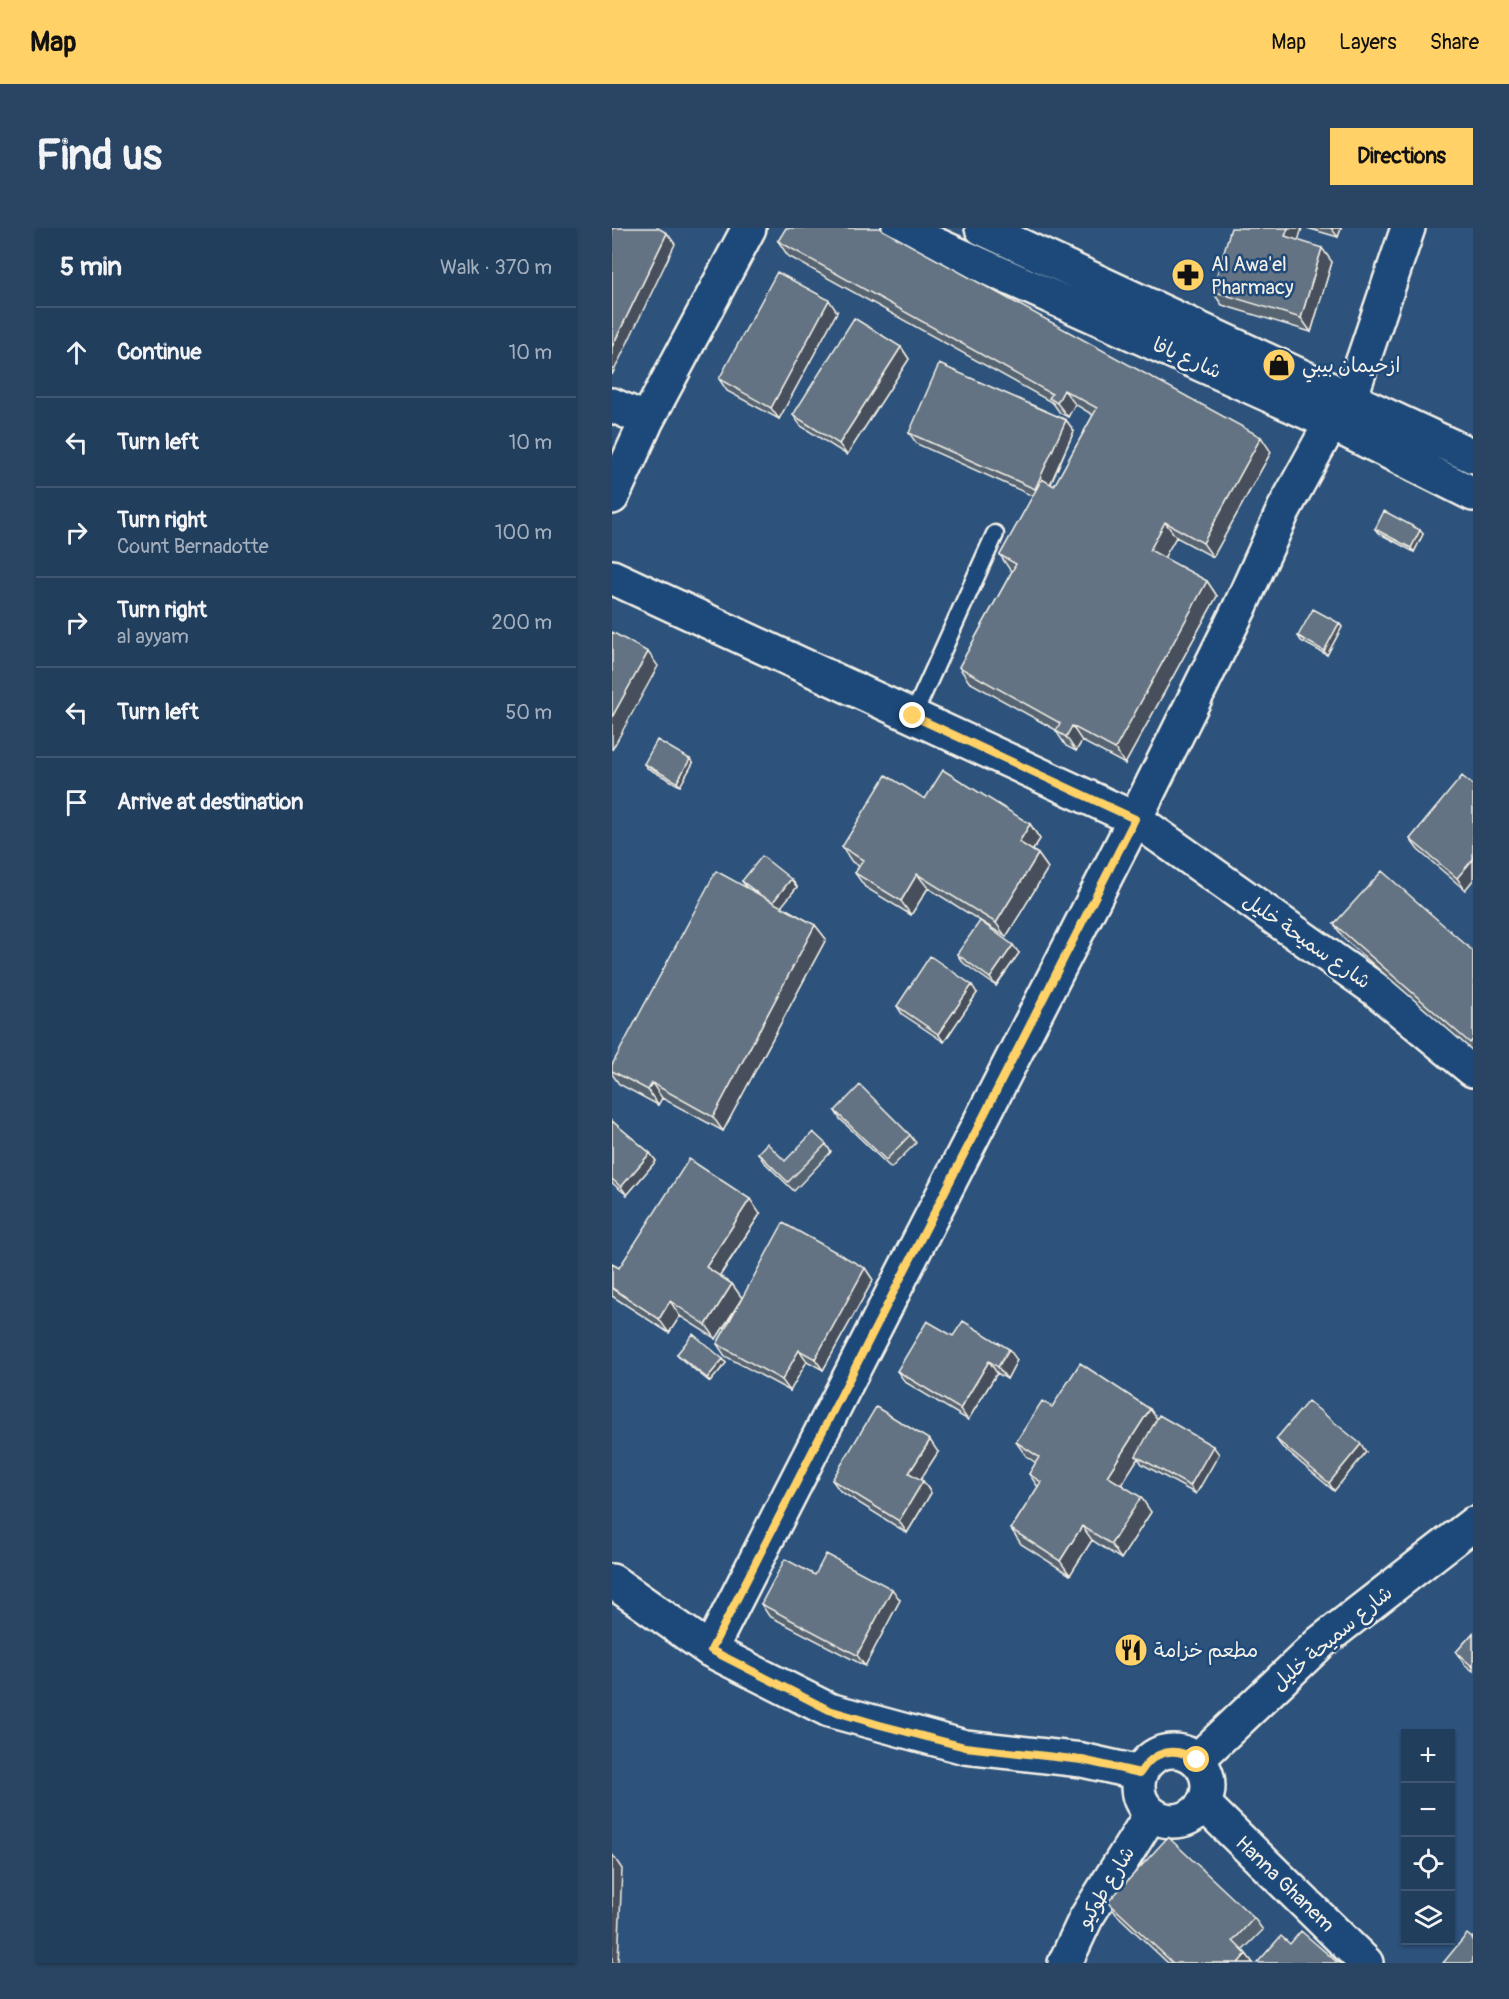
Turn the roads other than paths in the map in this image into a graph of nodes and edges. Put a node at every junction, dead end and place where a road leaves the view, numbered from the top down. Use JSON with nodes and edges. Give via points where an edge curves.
{"nodes":[{"id":1,"x":749,"y":228,"type":"edge"},
{"id":2,"x":899,"y":228,"type":"edge"},
{"id":3,"x":982,"y":228,"type":"edge"},
{"id":4,"x":1408,"y":228,"type":"edge"},
{"id":5,"x":612,"y":405,"type":"edge"},
{"id":6,"x":1340,"y":411,"type":"junction"},
{"id":7,"x":647,"y":420,"type":"junction"},
{"id":8,"x":1473,"y":456,"type":"edge"},
{"id":9,"x":1473,"y":494,"type":"edge"},
{"id":10,"x":612,"y":497,"type":"edge"},
{"id":11,"x":995,"y":534,"type":"dead end"},
{"id":12,"x":612,"y":577,"type":"edge"},
{"id":13,"x":913,"y":716,"type":"junction"},
{"id":14,"x":1135,"y":819,"type":"junction"},
{"id":15,"x":1473,"y":1070,"type":"edge"},
{"id":16,"x":1473,"y":1524,"type":"edge"},
{"id":17,"x":612,"y":1581,"type":"edge"},
{"id":18,"x":711,"y":1650,"type":"junction"},
{"id":19,"x":1197,"y":1760,"type":"junction"},
{"id":20,"x":1140,"y":1773,"type":"junction"},
{"id":21,"x":1204,"y":1804,"type":"junction"},
{"id":22,"x":1151,"y":1814,"type":"junction"},
{"id":23,"x":1065,"y":1963,"type":"edge"},
{"id":24,"x":1365,"y":1963,"type":"edge"}],
"edges":[{"from":1,"to":7,"type":"street"},
{"from":2,"to":6,"type":"street","name":"شارع يافا"},
{"from":3,"to":6,"type":"street","name":"شارع يافا"},
{"from":4,"to":6,"type":"street"},
{"from":5,"to":7,"type":"street"},
{"from":6,"to":8,"type":"street","name":"شارع يافا"},
{"from":6,"to":9,"type":"street","name":"شارع يافا"},
{"from":6,"to":14,"type":"street","via":[[1284,509]]},
{"from":7,"to":10,"type":"street"},
{"from":11,"to":13,"type":"lane"},
{"from":12,"to":13,"type":"street","name":"شارع سميحة خليل"},
{"from":13,"to":14,"type":"street","name":"شارع سميحة خليل"},
{"from":14,"to":15,"type":"street","name":"شارع سميحة خليل","via":[[1375,989]]},
{"from":14,"to":18,"type":"street"},
{"from":16,"to":19,"type":"street","name":"شارع سميحة خليل","via":[[1321,1642]]},
{"from":17,"to":18,"type":"street"},
{"from":18,"to":20,"type":"street","via":[[829,1710],[880,1725],[965,1747],[1082,1760]]},
{"from":19,"to":20,"type":"street","via":[[1188,1754],[1165,1752],[1146,1763]]},
{"from":19,"to":21,"type":"street","via":[[1209,1780]]},
{"from":20,"to":22,"type":"street","via":[[1139,1795]]},
{"from":21,"to":22,"type":"street","via":[[1186,1820],[1162,1820]]},
{"from":21,"to":24,"type":"street","name":"Hanna Ghanem"},
{"from":22,"to":23,"type":"street","name":"شارع طوكيو","via":[[1086,1918]]}]}
